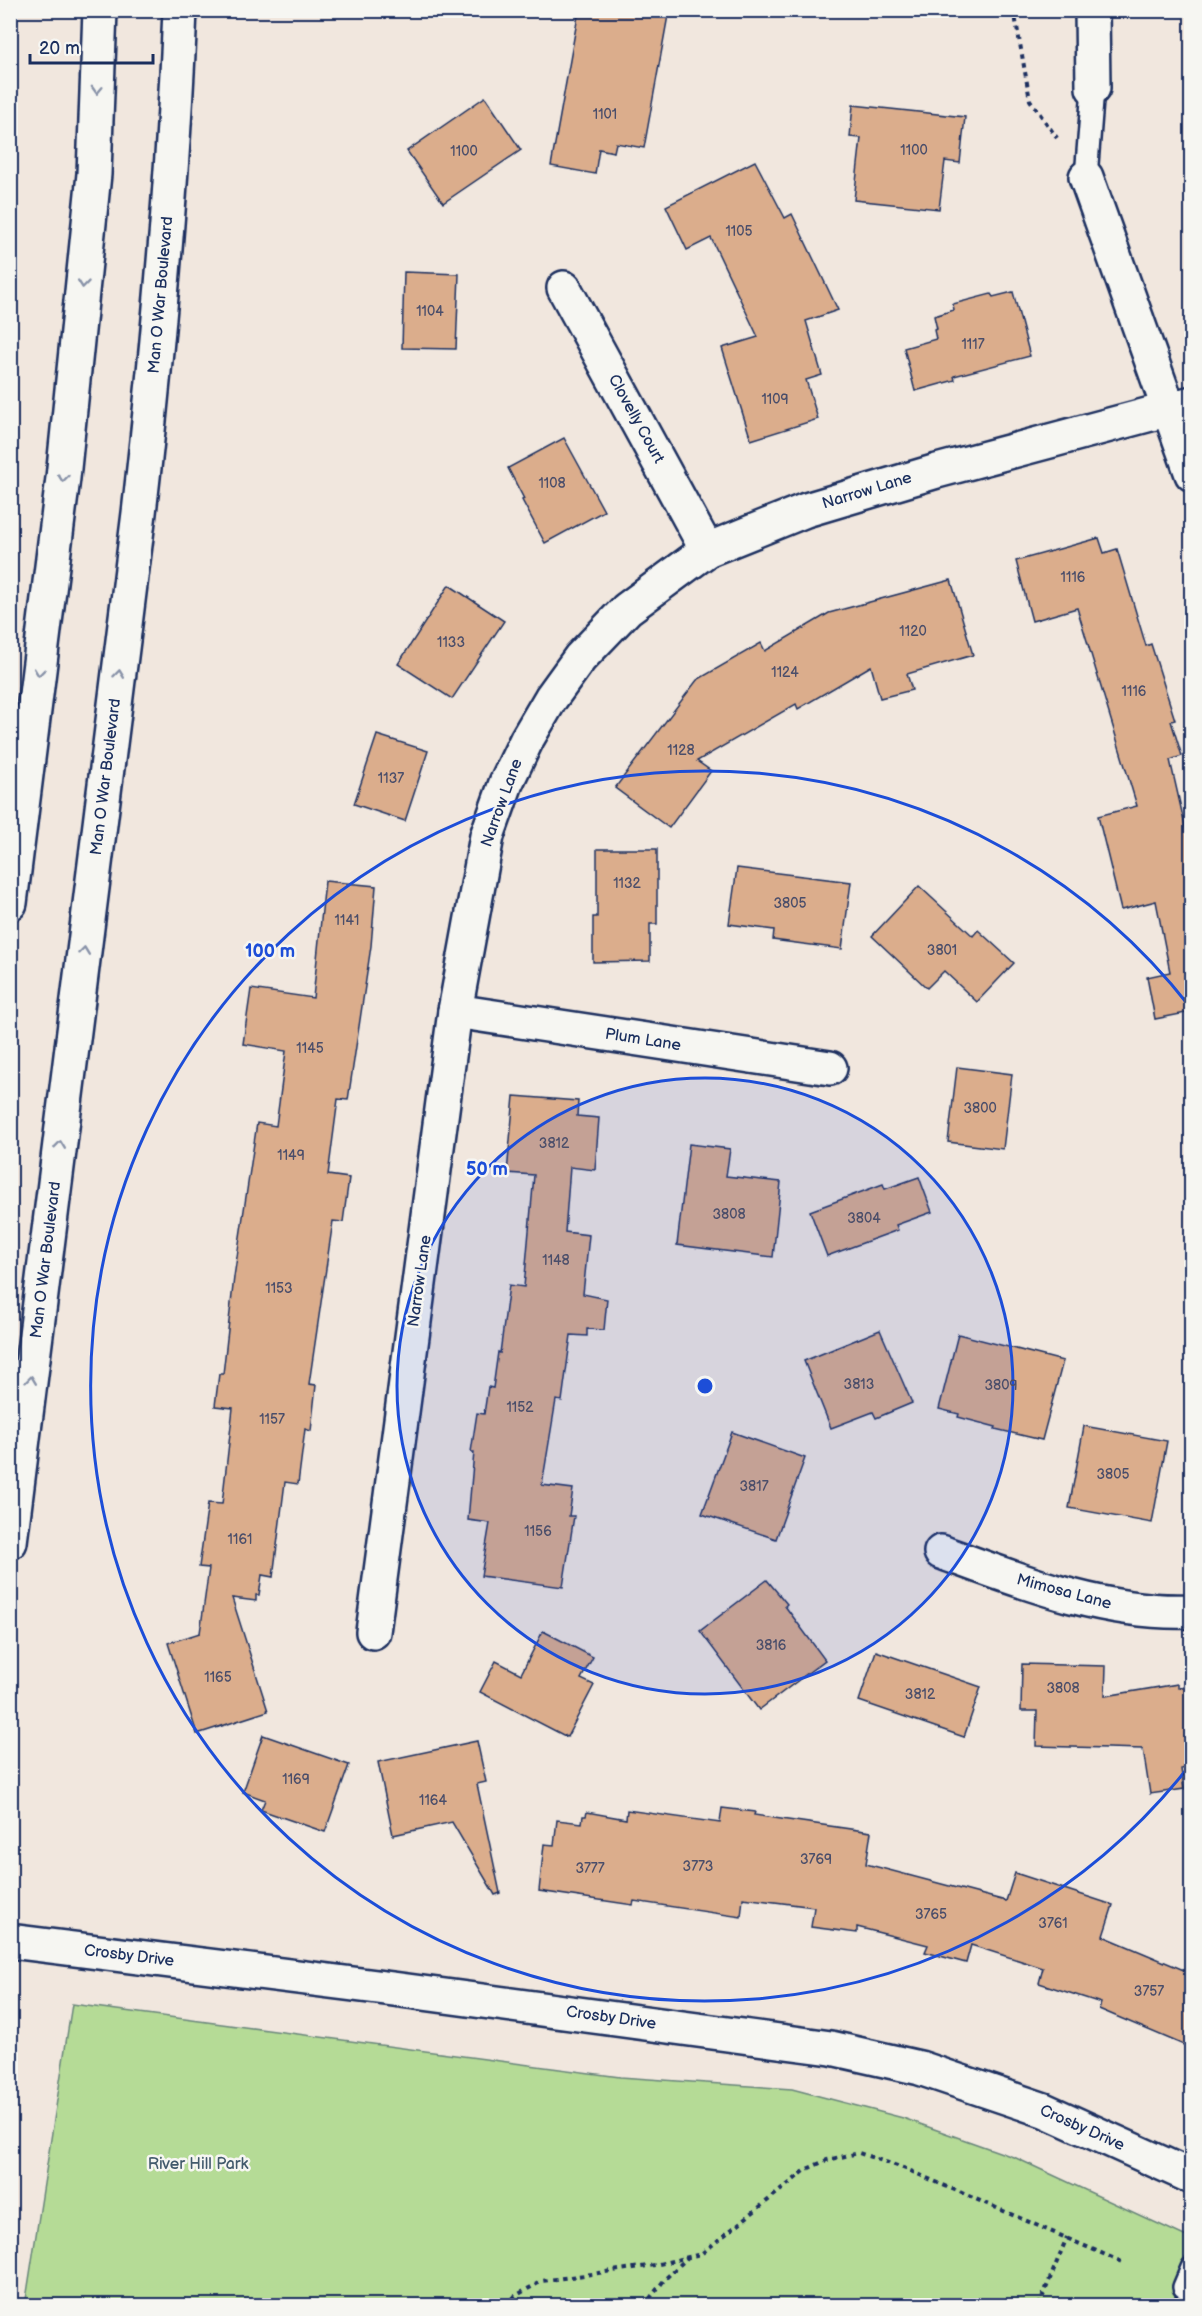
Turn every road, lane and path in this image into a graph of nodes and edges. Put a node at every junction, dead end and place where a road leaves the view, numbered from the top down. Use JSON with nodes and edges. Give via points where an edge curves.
{"nodes":[{"id":1,"x":100,"y":10,"type":"edge"},
{"id":2,"x":180,"y":10,"type":"edge"},
{"id":3,"x":1014,"y":10,"type":"edge"},
{"id":4,"x":1092,"y":10,"type":"edge"},
{"id":5,"x":1093,"y":88,"type":"joint"},
{"id":6,"x":1030,"y":100,"type":"dead end"},
{"id":7,"x":1086,"y":177,"type":"joint"},
{"id":8,"x":564,"y":288,"type":"dead end"},
{"id":9,"x":1180,"y":406,"type":"edge"},
{"id":10,"x":1191,"y":474,"type":"edge"},
{"id":11,"x":707,"y":550,"type":"junction"},
{"id":12,"x":10,"y":903,"type":"edge"},
{"id":13,"x":455,"y":1011,"type":"junction"},
{"id":14,"x":830,"y":1068,"type":"dead end"},
{"id":15,"x":10,"y":1542,"type":"edge"},
{"id":16,"x":941,"y":1552,"type":"dead end"},
{"id":17,"x":1191,"y":1611,"type":"edge"},
{"id":18,"x":373,"y":1632,"type":"dead end"},
{"id":19,"x":10,"y":1941,"type":"edge"},
{"id":20,"x":1191,"y":2177,"type":"edge"},
{"id":21,"x":1066,"y":2237,"type":"junction"},
{"id":22,"x":688,"y":2258,"type":"junction"},
{"id":23,"x":1122,"y":2262,"type":"dead end"},
{"id":24,"x":507,"y":2306,"type":"edge"},
{"id":25,"x":644,"y":2306,"type":"edge"},
{"id":26,"x":1039,"y":2306,"type":"edge"}],
"edges":[{"from":1,"to":12,"type":"street","one_way":true,"via":[[94,174],[63,477]]},
{"from":15,"to":2,"type":"street","name":"Man O War Boulevard","one_way":true,"via":[[157,356],[176,116]]},
{"from":3,"to":6,"type":"path"},
{"from":4,"to":5,"type":"street"},
{"from":5,"to":7,"type":"lane"},
{"from":7,"to":9,"type":"street"},
{"from":8,"to":11,"type":"street","name":"Clovelly Court"},
{"from":9,"to":10,"type":"street"},
{"from":9,"to":11,"type":"street","name":"Narrow Lane","via":[[838,500]]},
{"from":11,"to":13,"type":"street","name":"Narrow Lane","via":[[627,609],[580,658],[527,739],[487,836]]},
{"from":13,"to":14,"type":"street","name":"Plum Lane"},
{"from":13,"to":18,"type":"street","name":"Narrow Lane"},
{"from":16,"to":17,"type":"street","name":"Mimosa Lane","via":[[1018,1581],[1112,1606]]},
{"from":19,"to":20,"type":"street","name":"Crosby Drive","via":[[831,2048],[920,2068],[1044,2110]]},
{"from":21,"to":22,"type":"path","via":[[859,2153],[807,2169],[701,2254]]},
{"from":21,"to":23,"type":"path"},
{"from":21,"to":26,"type":"path"},
{"from":22,"to":24,"type":"path","via":[[542,2281],[514,2296]]},
{"from":22,"to":25,"type":"path"}]}
